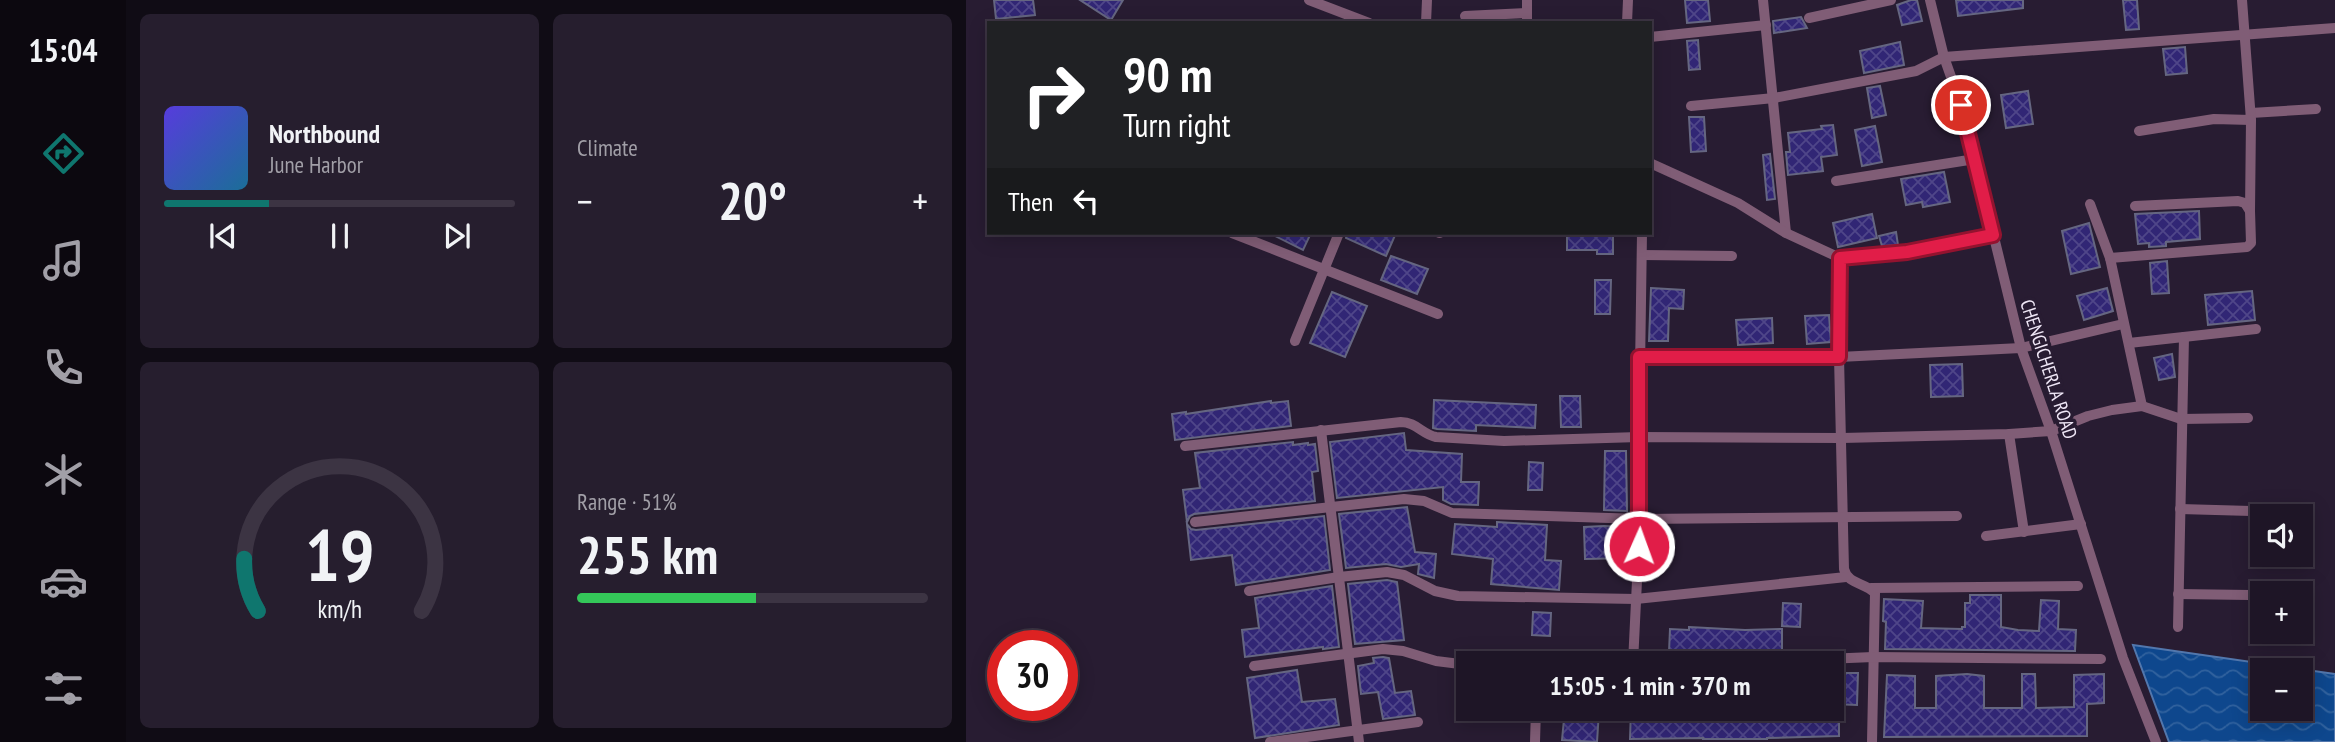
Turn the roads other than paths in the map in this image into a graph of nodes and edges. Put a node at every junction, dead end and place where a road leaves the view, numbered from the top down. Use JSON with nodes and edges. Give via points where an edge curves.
{"nodes":[{"id":1,"x":1427,"y":0,"type":"edge"},
{"id":2,"x":1527,"y":0,"type":"edge"},
{"id":3,"x":1628,"y":0,"type":"edge"},
{"id":4,"x":1763,"y":0,"type":"edge"},
{"id":5,"x":1891,"y":0,"type":"edge"},
{"id":6,"x":1930,"y":0,"type":"edge"},
{"id":7,"x":2242,"y":0,"type":"edge"},
{"id":8,"x":1314,"y":1,"type":"edge"},
{"id":9,"x":1465,"y":16,"type":"dead end"},
{"id":10,"x":1527,"y":18,"type":"edge"},
{"id":11,"x":1809,"y":18,"type":"dead end"},
{"id":12,"x":1364,"y":21,"type":"edge"},
{"id":13,"x":1426,"y":21,"type":"edge"},
{"id":14,"x":1627,"y":21,"type":"edge"},
{"id":15,"x":1766,"y":25,"type":"junction"},
{"id":16,"x":2335,"y":28,"type":"edge"},
{"id":17,"x":2245,"y":33,"type":"junction"},
{"id":18,"x":1652,"y":37,"type":"edge"},
{"id":19,"x":1944,"y":57,"type":"junction"},
{"id":20,"x":1774,"y":98,"type":"junction"},
{"id":21,"x":1691,"y":106,"type":"dead end"},
{"id":22,"x":2316,"y":109,"type":"dead end"},
{"id":23,"x":2251,"y":116,"type":"junction"},
{"id":24,"x":2139,"y":131,"type":"dead end"},
{"id":25,"x":1975,"y":159,"type":"junction"},
{"id":26,"x":1653,"y":164,"type":"edge"},
{"id":27,"x":1836,"y":181,"type":"dead end"},
{"id":28,"x":2090,"y":204,"type":"dead end"},
{"id":29,"x":2135,"y":206,"type":"dead end"},
{"id":30,"x":2250,"y":211,"type":"junction"},
{"id":31,"x":1786,"y":233,"type":"junction"},
{"id":32,"x":1237,"y":235,"type":"edge"},
{"id":33,"x":1338,"y":235,"type":"edge"},
{"id":34,"x":1642,"y":235,"type":"edge"},
{"id":35,"x":1993,"y":235,"type":"junction"},
{"id":36,"x":1642,"y":255,"type":"junction"},
{"id":37,"x":1732,"y":256,"type":"dead end"},
{"id":38,"x":1840,"y":258,"type":"junction"},
{"id":39,"x":2110,"y":258,"type":"junction"},
{"id":40,"x":1324,"y":270,"type":"junction"},
{"id":41,"x":1438,"y":314,"type":"dead end"},
{"id":42,"x":2123,"y":324,"type":"junction"},
{"id":43,"x":2256,"y":329,"type":"dead end"},
{"id":44,"x":2184,"y":337,"type":"junction"},
{"id":45,"x":1295,"y":341,"type":"dead end"},
{"id":46,"x":2129,"y":343,"type":"junction"},
{"id":47,"x":2021,"y":348,"type":"junction"},
{"id":48,"x":1639,"y":357,"type":"junction"},
{"id":49,"x":1839,"y":357,"type":"junction"},
{"id":50,"x":2142,"y":406,"type":"junction"},
{"id":51,"x":2248,"y":418,"type":"dead end"},
{"id":52,"x":2181,"y":419,"type":"junction"},
{"id":53,"x":1321,"y":430,"type":"junction"},
{"id":54,"x":2051,"y":431,"type":"junction"},
{"id":55,"x":2009,"y":434,"type":"junction"},
{"id":56,"x":1639,"y":437,"type":"junction"},
{"id":57,"x":1842,"y":438,"type":"junction"},
{"id":58,"x":1185,"y":446,"type":"dead end"},
{"id":59,"x":1330,"y":506,"type":"junction"},
{"id":60,"x":2180,"y":509,"type":"junction"},
{"id":61,"x":2250,"y":511,"type":"edge"},
{"id":62,"x":1957,"y":516,"type":"dead end"},
{"id":63,"x":1640,"y":519,"type":"junction"},
{"id":64,"x":1842,"y":519,"type":"junction"},
{"id":65,"x":1195,"y":522,"type":"dead end"},
{"id":66,"x":2081,"y":524,"type":"junction"},
{"id":67,"x":2024,"y":532,"type":"junction"},
{"id":68,"x":1986,"y":536,"type":"dead end"},
{"id":69,"x":1339,"y":577,"type":"junction"},
{"id":70,"x":1846,"y":577,"type":"junction"},
{"id":71,"x":2078,"y":586,"type":"dead end"},
{"id":72,"x":1871,"y":588,"type":"junction"},
{"id":73,"x":1249,"y":591,"type":"dead end"},
{"id":74,"x":2178,"y":594,"type":"junction"},
{"id":75,"x":2250,"y":594,"type":"dead end"},
{"id":76,"x":1636,"y":599,"type":"junction"},
{"id":77,"x":2178,"y":627,"type":"dead end"},
{"id":78,"x":1634,"y":651,"type":"edge"},
{"id":79,"x":1349,"y":652,"type":"junction"},
{"id":80,"x":1873,"y":657,"type":"junction"},
{"id":81,"x":1844,"y":658,"type":"edge"},
{"id":82,"x":2101,"y":659,"type":"dead end"},
{"id":83,"x":1456,"y":663,"type":"edge"},
{"id":84,"x":1254,"y":666,"type":"dead end"},
{"id":85,"x":1536,"y":721,"type":"edge"},
{"id":86,"x":1418,"y":722,"type":"dead end"},
{"id":87,"x":1358,"y":730,"type":"junction"},
{"id":88,"x":1270,"y":742,"type":"edge"},
{"id":89,"x":1359,"y":742,"type":"edge"},
{"id":90,"x":1535,"y":742,"type":"edge"},
{"id":91,"x":1872,"y":742,"type":"edge"},
{"id":92,"x":2155,"y":742,"type":"edge"}],
"edges":[{"from":1,"to":13,"type":"street"},
{"from":2,"to":10,"type":"street"},
{"from":3,"to":14,"type":"street"},
{"from":4,"to":15,"type":"street"},
{"from":5,"to":11,"type":"street"},
{"from":6,"to":19,"type":"street","name":"CHENGICHERLA ROAD"},
{"from":7,"to":17,"type":"street"},
{"from":8,"to":12,"type":"street"},
{"from":9,"to":10,"type":"street"},
{"from":15,"to":18,"type":"street"},
{"from":15,"to":20,"type":"street"},
{"from":16,"to":17,"type":"street"},
{"from":17,"to":19,"type":"street"},
{"from":17,"to":23,"type":"street"},
{"from":19,"to":20,"type":"street","via":[[1916,71]]},
{"from":19,"to":25,"type":"street","name":"CHENGICHERLA ROAD"},
{"from":20,"to":21,"type":"street"},
{"from":20,"to":31,"type":"street"},
{"from":22,"to":23,"type":"street"},
{"from":23,"to":24,"type":"street"},
{"from":23,"to":30,"type":"street"},
{"from":25,"to":27,"type":"street"},
{"from":25,"to":35,"type":"street","name":"CHENGICHERLA ROAD"},
{"from":26,"to":31,"type":"street","via":[[1738,203]]},
{"from":28,"to":39,"type":"street"},
{"from":29,"to":30,"type":"street","via":[[2238,201]]},
{"from":30,"to":39,"type":"street","via":[[2252,243],[2247,247]]},
{"from":31,"to":38,"type":"street"},
{"from":32,"to":40,"type":"street"},
{"from":33,"to":40,"type":"street"},
{"from":34,"to":36,"type":"street"},
{"from":35,"to":38,"type":"street","via":[[1907,252]]},
{"from":35,"to":47,"type":"street","name":"CHENGICHERLA ROAD"},
{"from":36,"to":37,"type":"street"},
{"from":36,"to":48,"type":"street"},
{"from":38,"to":49,"type":"street"},
{"from":39,"to":42,"type":"street"},
{"from":40,"to":41,"type":"street"},
{"from":40,"to":45,"type":"street"},
{"from":42,"to":46,"type":"street"},
{"from":42,"to":47,"type":"street"},
{"from":43,"to":44,"type":"street"},
{"from":44,"to":46,"type":"street"},
{"from":44,"to":52,"type":"street"},
{"from":46,"to":50,"type":"street"},
{"from":47,"to":49,"type":"street"},
{"from":47,"to":54,"type":"street","name":"CHENGICHERLA ROAD"},
{"from":48,"to":49,"type":"street"},
{"from":48,"to":56,"type":"street"},
{"from":49,"to":57,"type":"street"},
{"from":50,"to":52,"type":"street"},
{"from":50,"to":54,"type":"street","via":[[2088,416]]},
{"from":51,"to":52,"type":"street"},
{"from":52,"to":60,"type":"street"},
{"from":53,"to":56,"type":"street","via":[[1408,422],[1436,437],[1504,441]]},
{"from":53,"to":58,"type":"street"},
{"from":53,"to":59,"type":"street"},
{"from":54,"to":55,"type":"street"},
{"from":54,"to":66,"type":"street","name":"CHENGICHERLA ROAD"},
{"from":55,"to":57,"type":"street"},
{"from":55,"to":67,"type":"street"},
{"from":56,"to":57,"type":"street"},
{"from":56,"to":63,"type":"street"},
{"from":57,"to":64,"type":"street"},
{"from":59,"to":63,"type":"street","via":[[1404,499],[1424,501],[1452,513]]},
{"from":59,"to":65,"type":"street"},
{"from":59,"to":69,"type":"street"},
{"from":60,"to":61,"type":"street"},
{"from":60,"to":74,"type":"street"},
{"from":62,"to":64,"type":"street"},
{"from":63,"to":64,"type":"street"},
{"from":63,"to":76,"type":"street"},
{"from":64,"to":70,"type":"street"},
{"from":66,"to":67,"type":"street"},
{"from":66,"to":92,"type":"street","name":"CHENGICHERLA ROAD"},
{"from":67,"to":68,"type":"street"},
{"from":69,"to":73,"type":"street"},
{"from":69,"to":76,"type":"street","via":[[1387,572],[1458,596]]},
{"from":69,"to":79,"type":"street"},
{"from":70,"to":72,"type":"street"},
{"from":70,"to":76,"type":"street"},
{"from":71,"to":72,"type":"street"},
{"from":72,"to":80,"type":"street","via":[[1876,600]]},
{"from":74,"to":75,"type":"street"},
{"from":74,"to":77,"type":"street"},
{"from":76,"to":78,"type":"street"},
{"from":79,"to":83,"type":"street","via":[[1403,651]]},
{"from":79,"to":84,"type":"street"},
{"from":79,"to":87,"type":"street"},
{"from":80,"to":81,"type":"street"},
{"from":80,"to":82,"type":"street"},
{"from":80,"to":91,"type":"street"},
{"from":85,"to":90,"type":"street"},
{"from":86,"to":87,"type":"street"},
{"from":87,"to":88,"type":"street"},
{"from":87,"to":89,"type":"street"}]}
